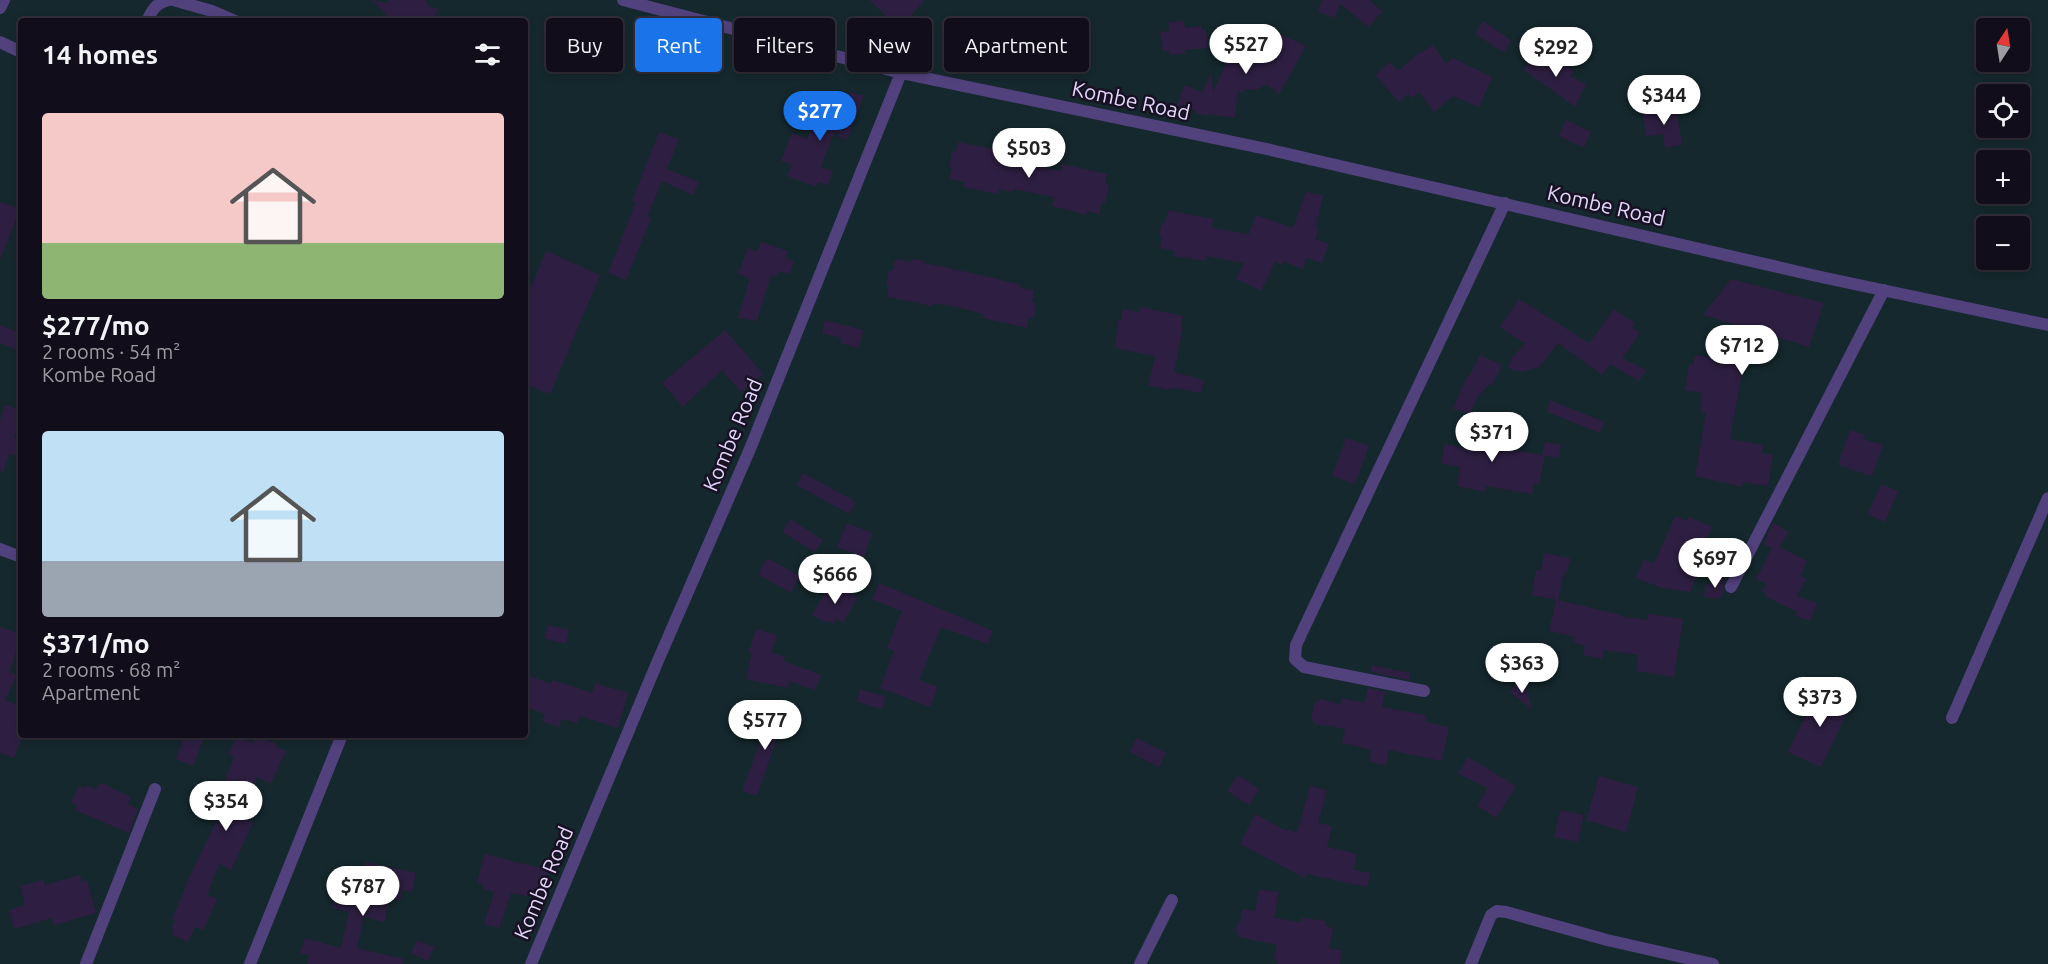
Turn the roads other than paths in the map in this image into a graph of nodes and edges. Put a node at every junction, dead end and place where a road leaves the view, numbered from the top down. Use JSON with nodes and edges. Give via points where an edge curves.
{"nodes":[{"id":1,"x":4,"y":0,"type":"edge"},
{"id":2,"x":171,"y":0,"type":"edge"},
{"id":3,"x":626,"y":1,"type":"edge"},
{"id":4,"x":0,"y":8,"type":"edge"},
{"id":5,"x":149,"y":18,"type":"edge"},
{"id":6,"x":228,"y":18,"type":"edge"},
{"id":7,"x":0,"y":42,"type":"edge"},
{"id":8,"x":18,"y":51,"type":"edge"},
{"id":9,"x":901,"y":73,"type":"junction"},
{"id":10,"x":1505,"y":203,"type":"junction"},
{"id":11,"x":1884,"y":290,"type":"junction"},
{"id":12,"x":2048,"y":326,"type":"edge"},
{"id":13,"x":2048,"y":498,"type":"edge"},
{"id":14,"x":0,"y":549,"type":"edge"},
{"id":15,"x":18,"y":556,"type":"edge"},
{"id":16,"x":1731,"y":587,"type":"dead end"},
{"id":17,"x":1424,"y":691,"type":"dead end"},
{"id":18,"x":1952,"y":718,"type":"dead end"},
{"id":19,"x":341,"y":738,"type":"edge"},
{"id":20,"x":155,"y":789,"type":"dead end"},
{"id":21,"x":1172,"y":900,"type":"dead end"},
{"id":22,"x":86,"y":964,"type":"edge"},
{"id":23,"x":250,"y":964,"type":"edge"},
{"id":24,"x":531,"y":964,"type":"edge"},
{"id":25,"x":1140,"y":964,"type":"edge"},
{"id":26,"x":1471,"y":964,"type":"edge"},
{"id":27,"x":1713,"y":964,"type":"edge"}],
"edges":[{"from":1,"to":4,"type":"street"},
{"from":2,"to":5,"type":"street","via":[[154,8]]},
{"from":2,"to":6,"type":"street"},
{"from":3,"to":9,"type":"street"},
{"from":7,"to":8,"type":"street"},
{"from":9,"to":10,"type":"street","name":"Kombe Road"},
{"from":9,"to":24,"type":"street","name":"Kombe Road","via":[[750,449]]},
{"from":10,"to":11,"type":"street","name":"Kombe Road"},
{"from":10,"to":17,"type":"street","via":[[1296,645],[1295,659],[1304,667]]},
{"from":11,"to":12,"type":"street","name":"Kombe Road"},
{"from":11,"to":16,"type":"street"},
{"from":13,"to":18,"type":"street"},
{"from":14,"to":15,"type":"street"},
{"from":19,"to":23,"type":"street"},
{"from":20,"to":22,"type":"street"},
{"from":21,"to":25,"type":"street"},
{"from":26,"to":27,"type":"street","via":[[1491,915],[1497,911]]}]}
